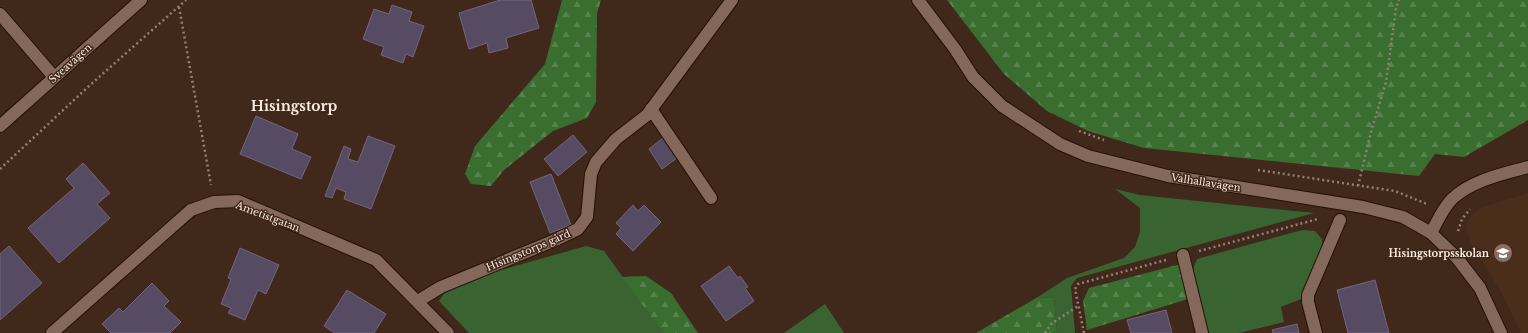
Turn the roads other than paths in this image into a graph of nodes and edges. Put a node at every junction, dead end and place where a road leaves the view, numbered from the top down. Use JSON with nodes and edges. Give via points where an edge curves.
{"nodes":[{"id":1,"x":141,"y":0,"type":"edge"},
{"id":2,"x":732,"y":0,"type":"edge"},
{"id":3,"x":918,"y":0,"type":"edge"},
{"id":4,"x":0,"y":14,"type":"edge"},
{"id":5,"x":54,"y":77,"type":"junction"},
{"id":6,"x":651,"y":109,"type":"junction"},
{"id":7,"x":0,"y":126,"type":"edge"},
{"id":8,"x":1528,"y":167,"type":"edge"},
{"id":9,"x":711,"y":198,"type":"dead end"},
{"id":10,"x":1340,"y":220,"type":"dead end"},
{"id":11,"x":1431,"y":233,"type":"junction"},
{"id":12,"x":1183,"y":256,"type":"dead end"},
{"id":13,"x":418,"y":301,"type":"junction"},
{"id":14,"x":52,"y":333,"type":"edge"},
{"id":15,"x":448,"y":333,"type":"edge"},
{"id":16,"x":1202,"y":333,"type":"edge"},
{"id":17,"x":1316,"y":333,"type":"edge"},
{"id":18,"x":1501,"y":333,"type":"edge"}],
"edges":[{"from":1,"to":5,"type":"street","name":"Sveavägen"},
{"from":2,"to":6,"type":"street","name":"Hisingstorps gård"},
{"from":3,"to":11,"type":"street","name":"Valhallavägen","via":[[973,77],[1002,106],[1060,144],[1088,156],[1168,176],[1363,207],[1403,217]]},
{"from":4,"to":5,"type":"street"},
{"from":5,"to":7,"type":"street","name":"Sveavägen"},
{"from":6,"to":9,"type":"street"},
{"from":6,"to":13,"type":"street","name":"Hisingstorps gård","via":[[616,139],[596,162],[591,174],[587,217],[578,229],[441,287]]},
{"from":8,"to":11,"type":"street","via":[[1492,177],[1452,199]]},
{"from":10,"to":17,"type":"street","via":[[1308,295]]},
{"from":11,"to":18,"type":"street","name":"Valhallavägen","via":[[1457,258],[1480,288]]},
{"from":12,"to":16,"type":"street"},
{"from":13,"to":14,"type":"street","name":"Ametistgatan","via":[[376,260],[238,201],[214,202],[191,210]]},
{"from":13,"to":15,"type":"street","name":"Ametistgatan"}]}
